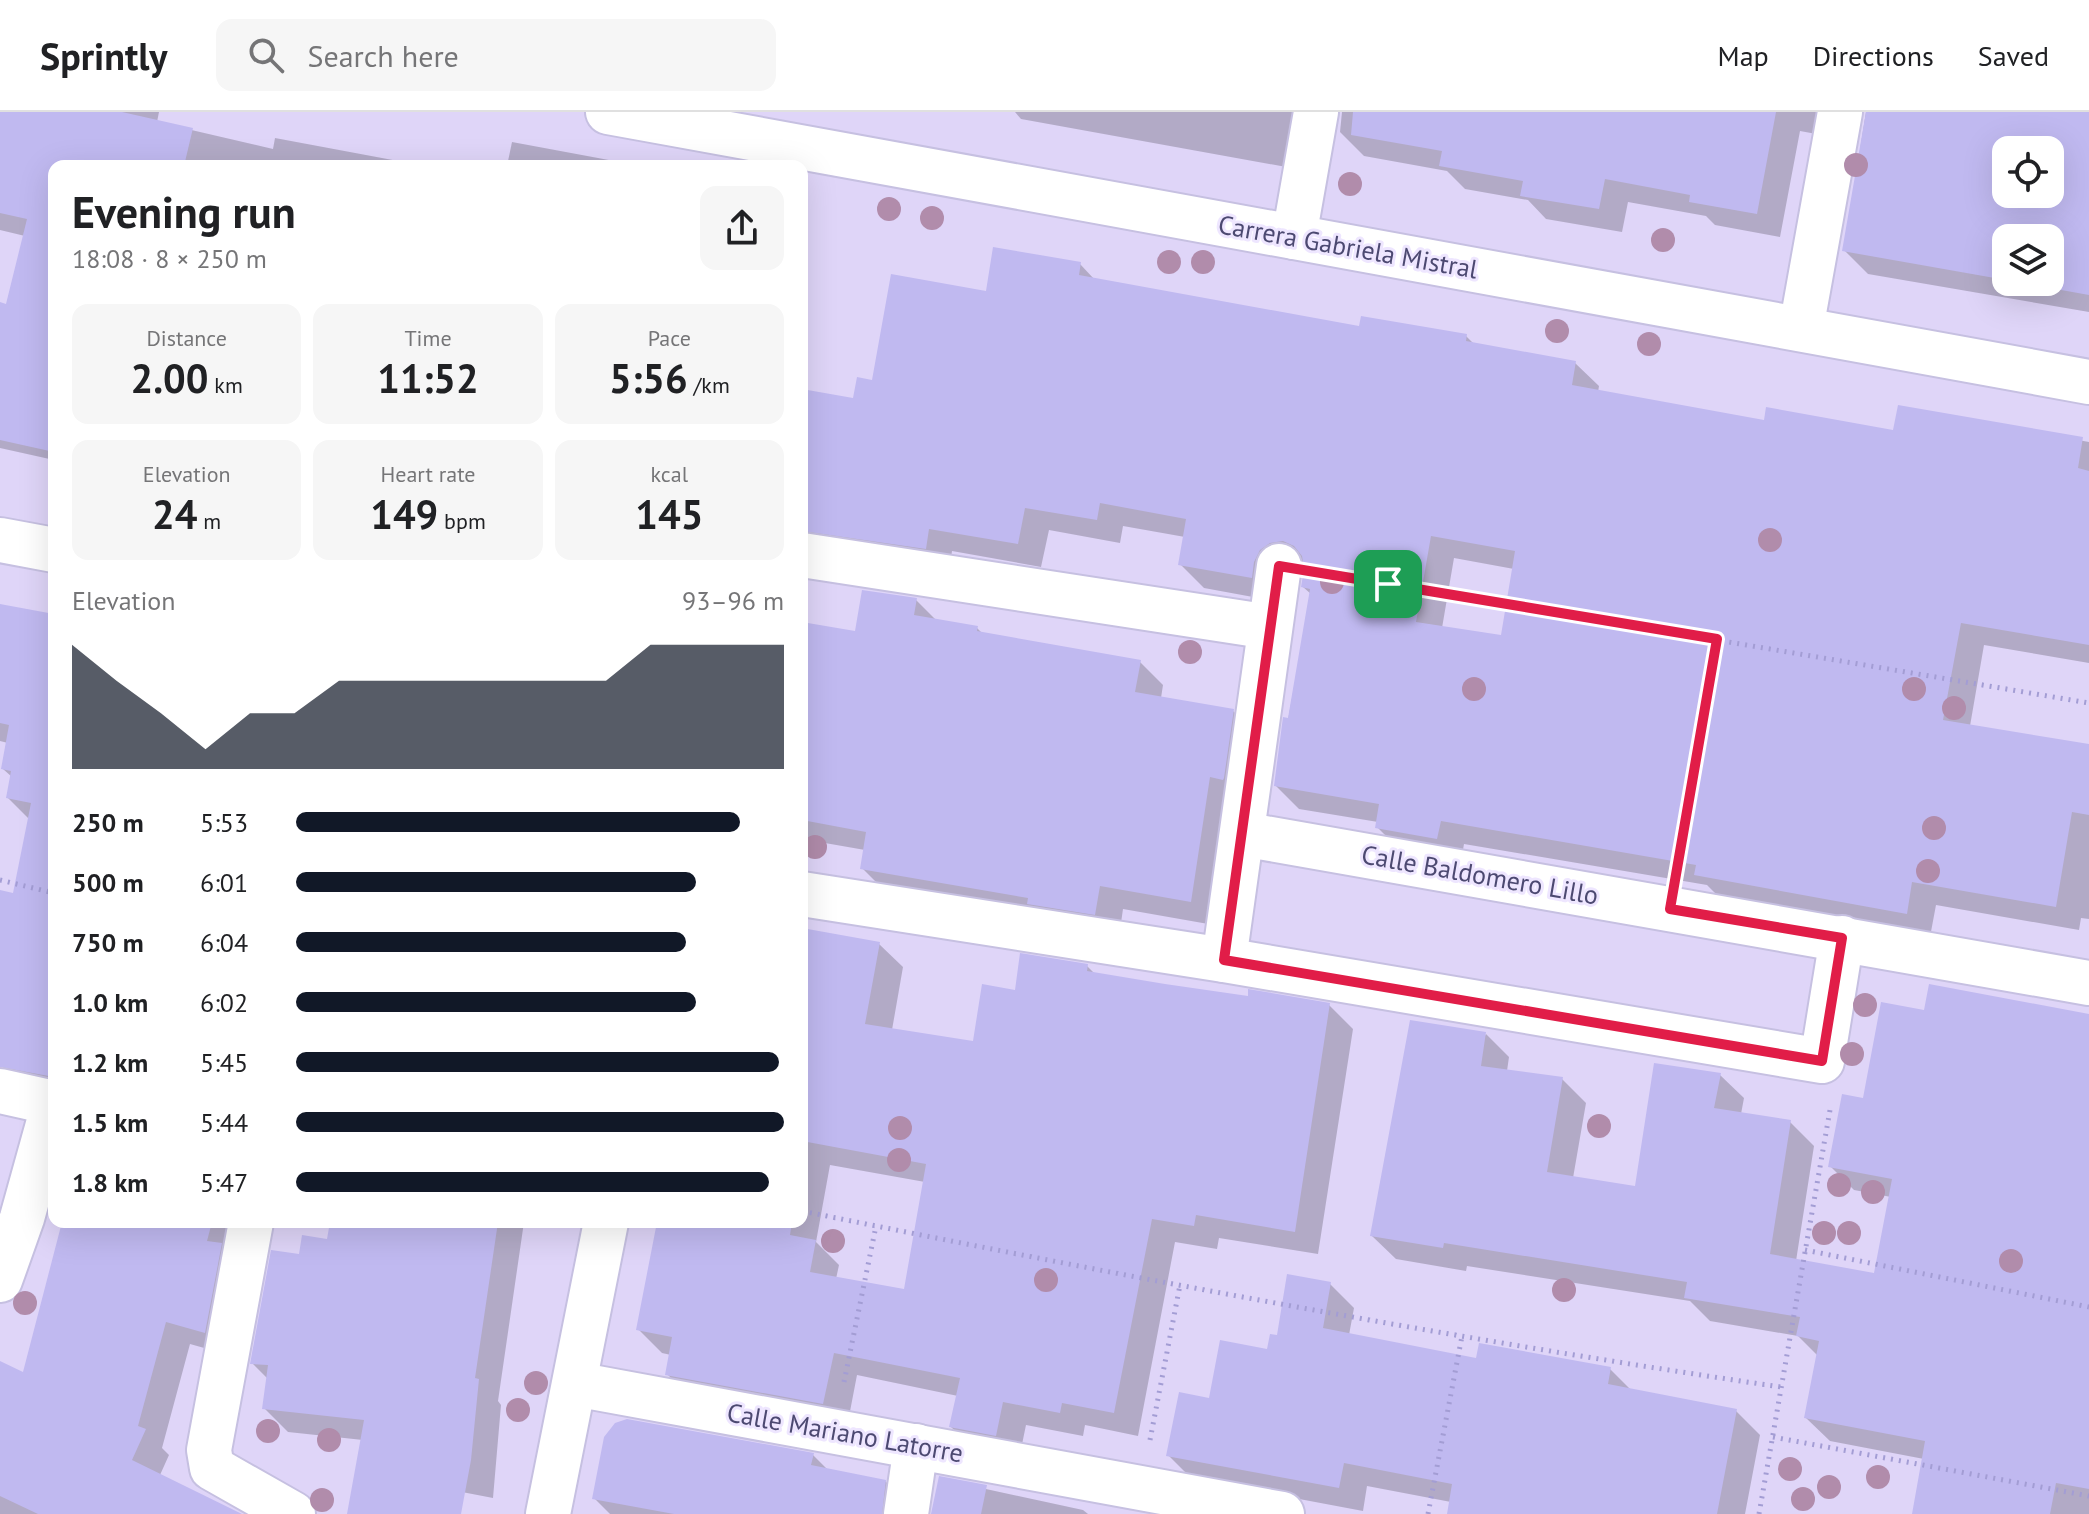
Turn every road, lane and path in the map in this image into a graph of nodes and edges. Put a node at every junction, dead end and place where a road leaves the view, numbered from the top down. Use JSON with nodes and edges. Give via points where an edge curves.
{"nodes":[{"id":1,"x":608,"y":112,"type":"edge"},
{"id":2,"x":1316,"y":112,"type":"edge"},
{"id":3,"x":1840,"y":112,"type":"edge"},
{"id":4,"x":800,"y":157,"type":"edge"},
{"id":5,"x":1294,"y":237,"type":"junction"},
{"id":6,"x":1801,"y":329,"type":"junction"},
{"id":7,"x":2089,"y":382,"type":"edge"},
{"id":8,"x":0,"y":540,"type":"edge"},
{"id":9,"x":48,"y":549,"type":"edge"},
{"id":10,"x":808,"y":556,"type":"edge"},
{"id":11,"x":1279,"y":566,"type":"joint"},
{"id":12,"x":1270,"y":627,"type":"junction"},
{"id":13,"x":1717,"y":639,"type":"junction"},
{"id":14,"x":2089,"y":703,"type":"edge"},
{"id":15,"x":1242,"y":834,"type":"junction"},
{"id":16,"x":0,"y":880,"type":"edge"},
{"id":17,"x":48,"y":892,"type":"edge"},
{"id":18,"x":808,"y":895,"type":"edge"},
{"id":19,"x":1670,"y":909,"type":"junction"},
{"id":20,"x":1842,"y":938,"type":"junction"},
{"id":21,"x":1224,"y":960,"type":"junction"},
{"id":22,"x":2089,"y":983,"type":"edge"},
{"id":23,"x":1822,"y":1061,"type":"junction"},
{"id":24,"x":0,"y":1091,"type":"edge"},
{"id":25,"x":48,"y":1102,"type":"edge"},
{"id":26,"x":48,"y":1125,"type":"edge"},
{"id":27,"x":808,"y":1212,"type":"edge"},
{"id":28,"x":876,"y":1226,"type":"junction"},
{"id":29,"x":250,"y":1228,"type":"edge"},
{"id":30,"x":605,"y":1228,"type":"edge"},
{"id":31,"x":1805,"y":1250,"type":"junction"},
{"id":32,"x":0,"y":1280,"type":"edge"},
{"id":33,"x":1180,"y":1285,"type":"junction"},
{"id":34,"x":2089,"y":1307,"type":"edge"},
{"id":35,"x":1462,"y":1336,"type":"junction"},
{"id":36,"x":575,"y":1384,"type":"junction"},
{"id":37,"x":1781,"y":1387,"type":"junction"},
{"id":38,"x":835,"y":1430,"type":"junction"},
{"id":39,"x":1773,"y":1437,"type":"junction"},
{"id":40,"x":916,"y":1446,"type":"junction"},
{"id":41,"x":1121,"y":1495,"type":"edge"},
{"id":42,"x":2089,"y":1496,"type":"edge"},
{"id":43,"x":293,"y":1514,"type":"edge"},
{"id":44,"x":548,"y":1514,"type":"edge"},
{"id":45,"x":906,"y":1514,"type":"edge"},
{"id":46,"x":1282,"y":1514,"type":"edge"},
{"id":47,"x":1428,"y":1514,"type":"edge"},
{"id":48,"x":1759,"y":1514,"type":"edge"}],
"edges":[{"from":1,"to":4,"type":"street","name":"Carrera Gabriela Mistral"},
{"from":2,"to":5,"type":"street"},
{"from":3,"to":6,"type":"street"},
{"from":4,"to":5,"type":"street","name":"Carrera Gabriela Mistral"},
{"from":5,"to":6,"type":"street","name":"Carrera Gabriela Mistral"},
{"from":6,"to":7,"type":"street","name":"Carrera Gabriela Mistral"},
{"from":8,"to":9,"type":"street"},
{"from":10,"to":12,"type":"street"},
{"from":11,"to":12,"type":"street"},
{"from":11,"to":13,"type":"path"},
{"from":12,"to":15,"type":"street"},
{"from":13,"to":14,"type":"path"},
{"from":13,"to":19,"type":"path"},
{"from":15,"to":19,"type":"street","name":"Calle Baldomero Lillo"},
{"from":15,"to":21,"type":"street"},
{"from":16,"to":17,"type":"path"},
{"from":18,"to":21,"type":"street"},
{"from":19,"to":20,"type":"street","name":"Calle Baldomero Lillo"},
{"from":20,"to":22,"type":"street","name":"Calle Baldomero Lillo"},
{"from":20,"to":23,"type":"street"},
{"from":21,"to":23,"type":"street"},
{"from":23,"to":31,"type":"path","via":[[1832,1072],[1833,1085]]},
{"from":24,"to":25,"type":"street"},
{"from":26,"to":32,"type":"street"},
{"from":27,"to":28,"type":"path"},
{"from":28,"to":33,"type":"path"},
{"from":28,"to":38,"type":"path"},
{"from":29,"to":43,"type":"street","via":[[210,1459],[212,1468]]},
{"from":30,"to":36,"type":"street"},
{"from":31,"to":34,"type":"path"},
{"from":31,"to":37,"type":"path"},
{"from":33,"to":35,"type":"path"},
{"from":33,"to":41,"type":"path"},
{"from":35,"to":37,"type":"path"},
{"from":35,"to":47,"type":"path"},
{"from":36,"to":38,"type":"street","name":"Calle Mariano Latorre"},
{"from":36,"to":44,"type":"street"},
{"from":37,"to":39,"type":"path"},
{"from":38,"to":40,"type":"street","name":"Calle Mariano Latorre"},
{"from":39,"to":42,"type":"path"},
{"from":39,"to":48,"type":"path"},
{"from":40,"to":41,"type":"street","name":"Calle Mariano Latorre"},
{"from":40,"to":45,"type":"street"},
{"from":41,"to":46,"type":"street","name":"Calle Mariano Latorre"}]}
